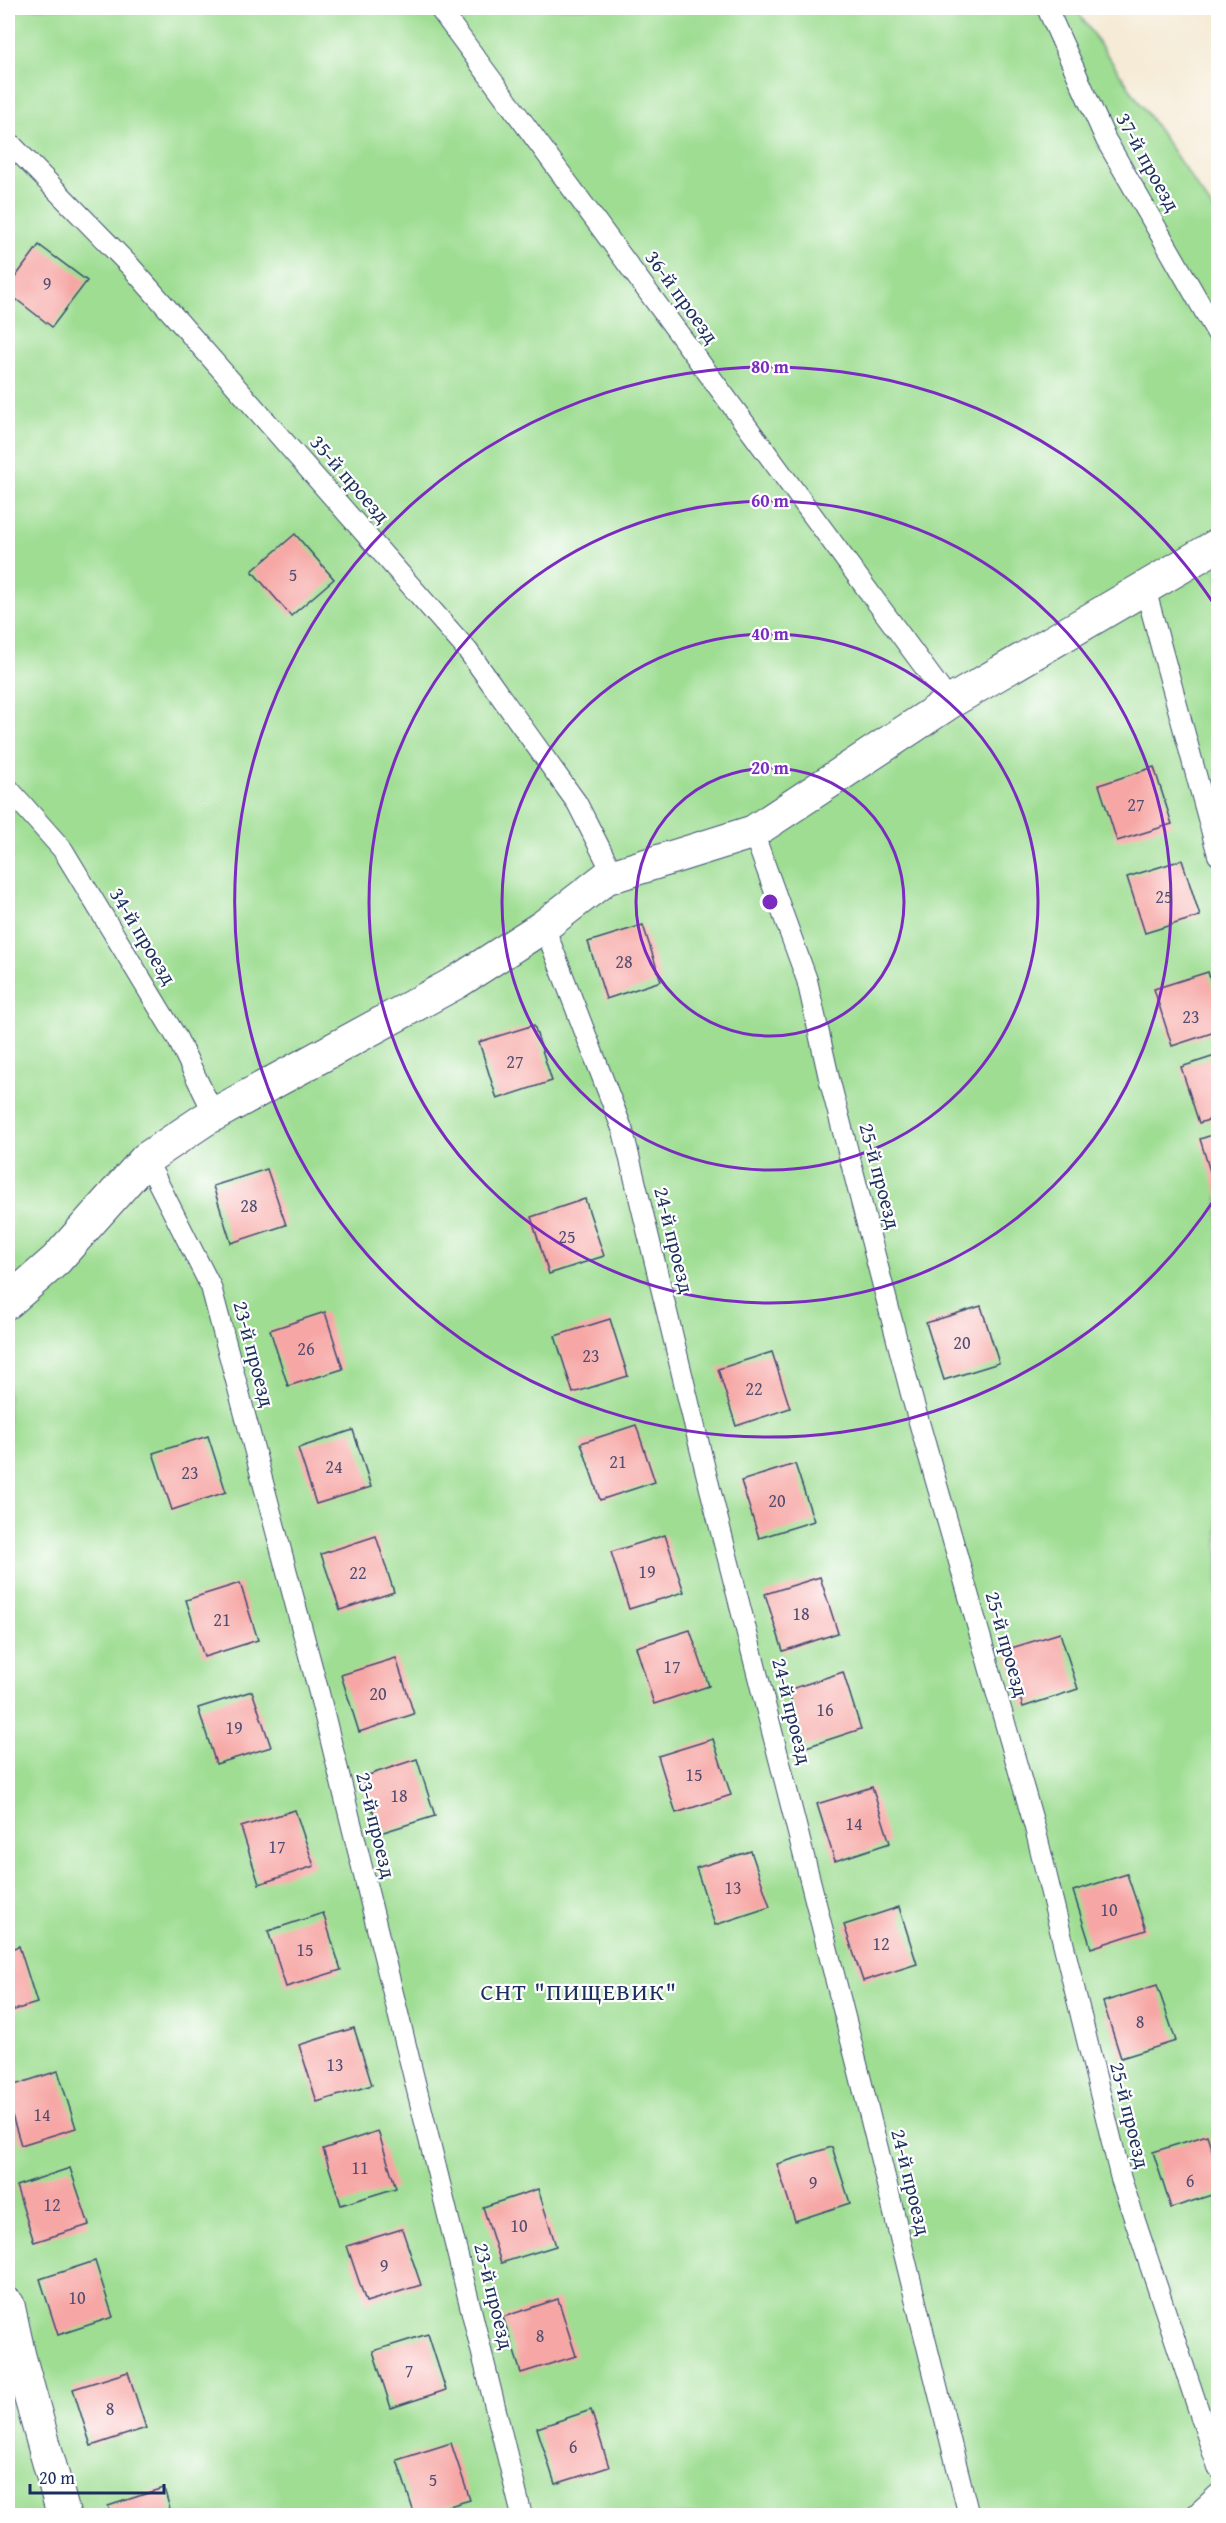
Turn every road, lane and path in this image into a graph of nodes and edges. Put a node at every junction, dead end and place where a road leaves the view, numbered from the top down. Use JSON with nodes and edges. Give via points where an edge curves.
{"nodes":[{"id":1,"x":439,"y":8,"type":"edge"},
{"id":2,"x":1047,"y":8,"type":"edge"},
{"id":3,"x":8,"y":141,"type":"edge"},
{"id":4,"x":1218,"y":334,"type":"edge"},
{"id":5,"x":1218,"y":545,"type":"edge"},
{"id":6,"x":1145,"y":588,"type":"junction"},
{"id":7,"x":950,"y":702,"type":"junction"},
{"id":8,"x":8,"y":788,"type":"edge"},
{"id":9,"x":753,"y":832,"type":"junction"},
{"id":10,"x":1218,"y":855,"type":"edge"},
{"id":11,"x":606,"y":878,"type":"junction"},
{"id":12,"x":544,"y":926,"type":"junction"},
{"id":13,"x":204,"y":1120,"type":"junction"},
{"id":14,"x":146,"y":1159,"type":"junction"},
{"id":15,"x":8,"y":1302,"type":"edge"},
{"id":16,"x":8,"y":2305,"type":"edge"},
{"id":17,"x":1218,"y":2468,"type":"edge"},
{"id":18,"x":1218,"y":2494,"type":"edge"},
{"id":19,"x":64,"y":2516,"type":"edge"},
{"id":20,"x":522,"y":2516,"type":"edge"},
{"id":21,"x":969,"y":2516,"type":"edge"},
{"id":22,"x":1194,"y":2516,"type":"edge"}],
"edges":[{"from":1,"to":7,"type":"lane","name":"36-й проезд"},
{"from":2,"to":4,"type":"lane","name":"37-й проезд","via":[[1106,140]]},
{"from":3,"to":11,"type":"lane","name":"35-й проезд","via":[[131,267],[468,651],[577,803],[612,872]]},
{"from":5,"to":6,"type":"street"},
{"from":6,"to":7,"type":"street"},
{"from":6,"to":10,"type":"lane"},
{"from":7,"to":9,"type":"street"},
{"from":8,"to":13,"type":"lane","name":"34-й проезд","via":[[63,850],[177,1038],[211,1108]]},
{"from":9,"to":11,"type":"street"},
{"from":9,"to":17,"type":"lane","name":"25-й проезд","via":[[807,980],[911,1394],[1035,1828],[1121,2180]]},
{"from":11,"to":12,"type":"street"},
{"from":12,"to":13,"type":"street","via":[[457,982]]},
{"from":12,"to":21,"type":"lane","name":"24-й проезд","via":[[623,1131]]},
{"from":13,"to":14,"type":"street"},
{"from":14,"to":15,"type":"street","via":[[56,1260]]},
{"from":14,"to":20,"type":"lane","name":"23-й проезд","via":[[212,1287],[319,1693]]},
{"from":16,"to":19,"type":"street"},
{"from":18,"to":22,"type":"lane"}]}
